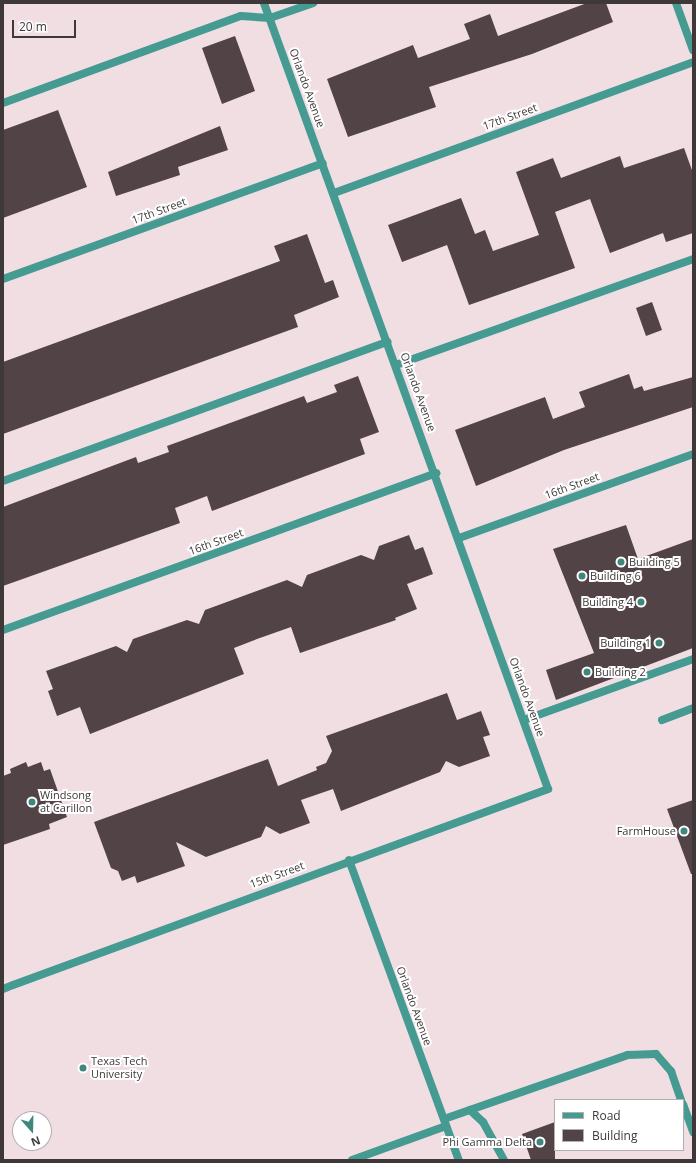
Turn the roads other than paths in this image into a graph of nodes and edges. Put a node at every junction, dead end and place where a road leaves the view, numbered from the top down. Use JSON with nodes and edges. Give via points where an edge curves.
{"nodes":[{"id":1,"x":264,"y":3,"type":"edge"},
{"id":2,"x":313,"y":3,"type":"edge"},
{"id":3,"x":676,"y":3,"type":"edge"},
{"id":4,"x":270,"y":18,"type":"junction"},
{"id":5,"x":693,"y":50,"type":"edge"},
{"id":6,"x":693,"y":62,"type":"edge"},
{"id":7,"x":3,"y":103,"type":"edge"},
{"id":8,"x":323,"y":164,"type":"junction"},
{"id":9,"x":334,"y":193,"type":"junction"},
{"id":10,"x":693,"y":259,"type":"edge"},
{"id":11,"x":3,"y":279,"type":"edge"},
{"id":12,"x":388,"y":342,"type":"junction"},
{"id":13,"x":396,"y":365,"type":"junction"},
{"id":14,"x":693,"y":454,"type":"edge"},
{"id":15,"x":436,"y":474,"type":"junction"},
{"id":16,"x":3,"y":481,"type":"edge"},
{"id":17,"x":459,"y":538,"type":"junction"},
{"id":18,"x":3,"y":630,"type":"edge"},
{"id":19,"x":693,"y":659,"type":"edge"},
{"id":20,"x":693,"y":708,"type":"edge"},
{"id":21,"x":524,"y":720,"type":"junction"},
{"id":22,"x":662,"y":720,"type":"dead end"},
{"id":23,"x":548,"y":789,"type":"joint"},
{"id":24,"x":349,"y":860,"type":"junction"},
{"id":25,"x":3,"y":989,"type":"edge"},
{"id":26,"x":681,"y":1099,"type":"edge"},
{"id":27,"x":684,"y":1107,"type":"edge"},
{"id":28,"x":470,"y":1110,"type":"junction"},
{"id":29,"x":445,"y":1123,"type":"junction"},
{"id":30,"x":693,"y":1132,"type":"edge"},
{"id":31,"x":352,"y":1160,"type":"edge"},
{"id":32,"x":459,"y":1160,"type":"edge"},
{"id":33,"x":504,"y":1160,"type":"edge"}],
"edges":[{"from":1,"to":4,"type":"street","name":"Orlando Avenue"},
{"from":2,"to":4,"type":"street"},
{"from":3,"to":5,"type":"street"},
{"from":4,"to":7,"type":"street","via":[[241,16]]},
{"from":4,"to":8,"type":"street","name":"Orlando Avenue"},
{"from":6,"to":9,"type":"street","name":"17th Street"},
{"from":8,"to":9,"type":"street","name":"Orlando Avenue"},
{"from":8,"to":11,"type":"street","name":"17th Street"},
{"from":9,"to":12,"type":"street","name":"Orlando Avenue"},
{"from":10,"to":13,"type":"street"},
{"from":12,"to":13,"type":"street","name":"Orlando Avenue"},
{"from":12,"to":16,"type":"street"},
{"from":13,"to":15,"type":"street","name":"Orlando Avenue"},
{"from":14,"to":17,"type":"street","name":"16th Street"},
{"from":15,"to":17,"type":"street","name":"Orlando Avenue"},
{"from":15,"to":18,"type":"street","name":"16th Street"},
{"from":17,"to":21,"type":"street","name":"Orlando Avenue"},
{"from":19,"to":21,"type":"street"},
{"from":20,"to":22,"type":"street"},
{"from":21,"to":23,"type":"street","name":"Orlando Avenue"},
{"from":23,"to":24,"type":"street","name":"15th Street"},
{"from":24,"to":25,"type":"street","name":"15th Street"},
{"from":24,"to":29,"type":"street","name":"Orlando Avenue"},
{"from":26,"to":28,"type":"street","via":[[671,1072],[656,1054],[628,1055]]},
{"from":27,"to":30,"type":"street"},
{"from":28,"to":29,"type":"street"},
{"from":28,"to":33,"type":"street","via":[[484,1122]]},
{"from":29,"to":31,"type":"street"},
{"from":29,"to":32,"type":"street","name":"Orlando Avenue"}]}
